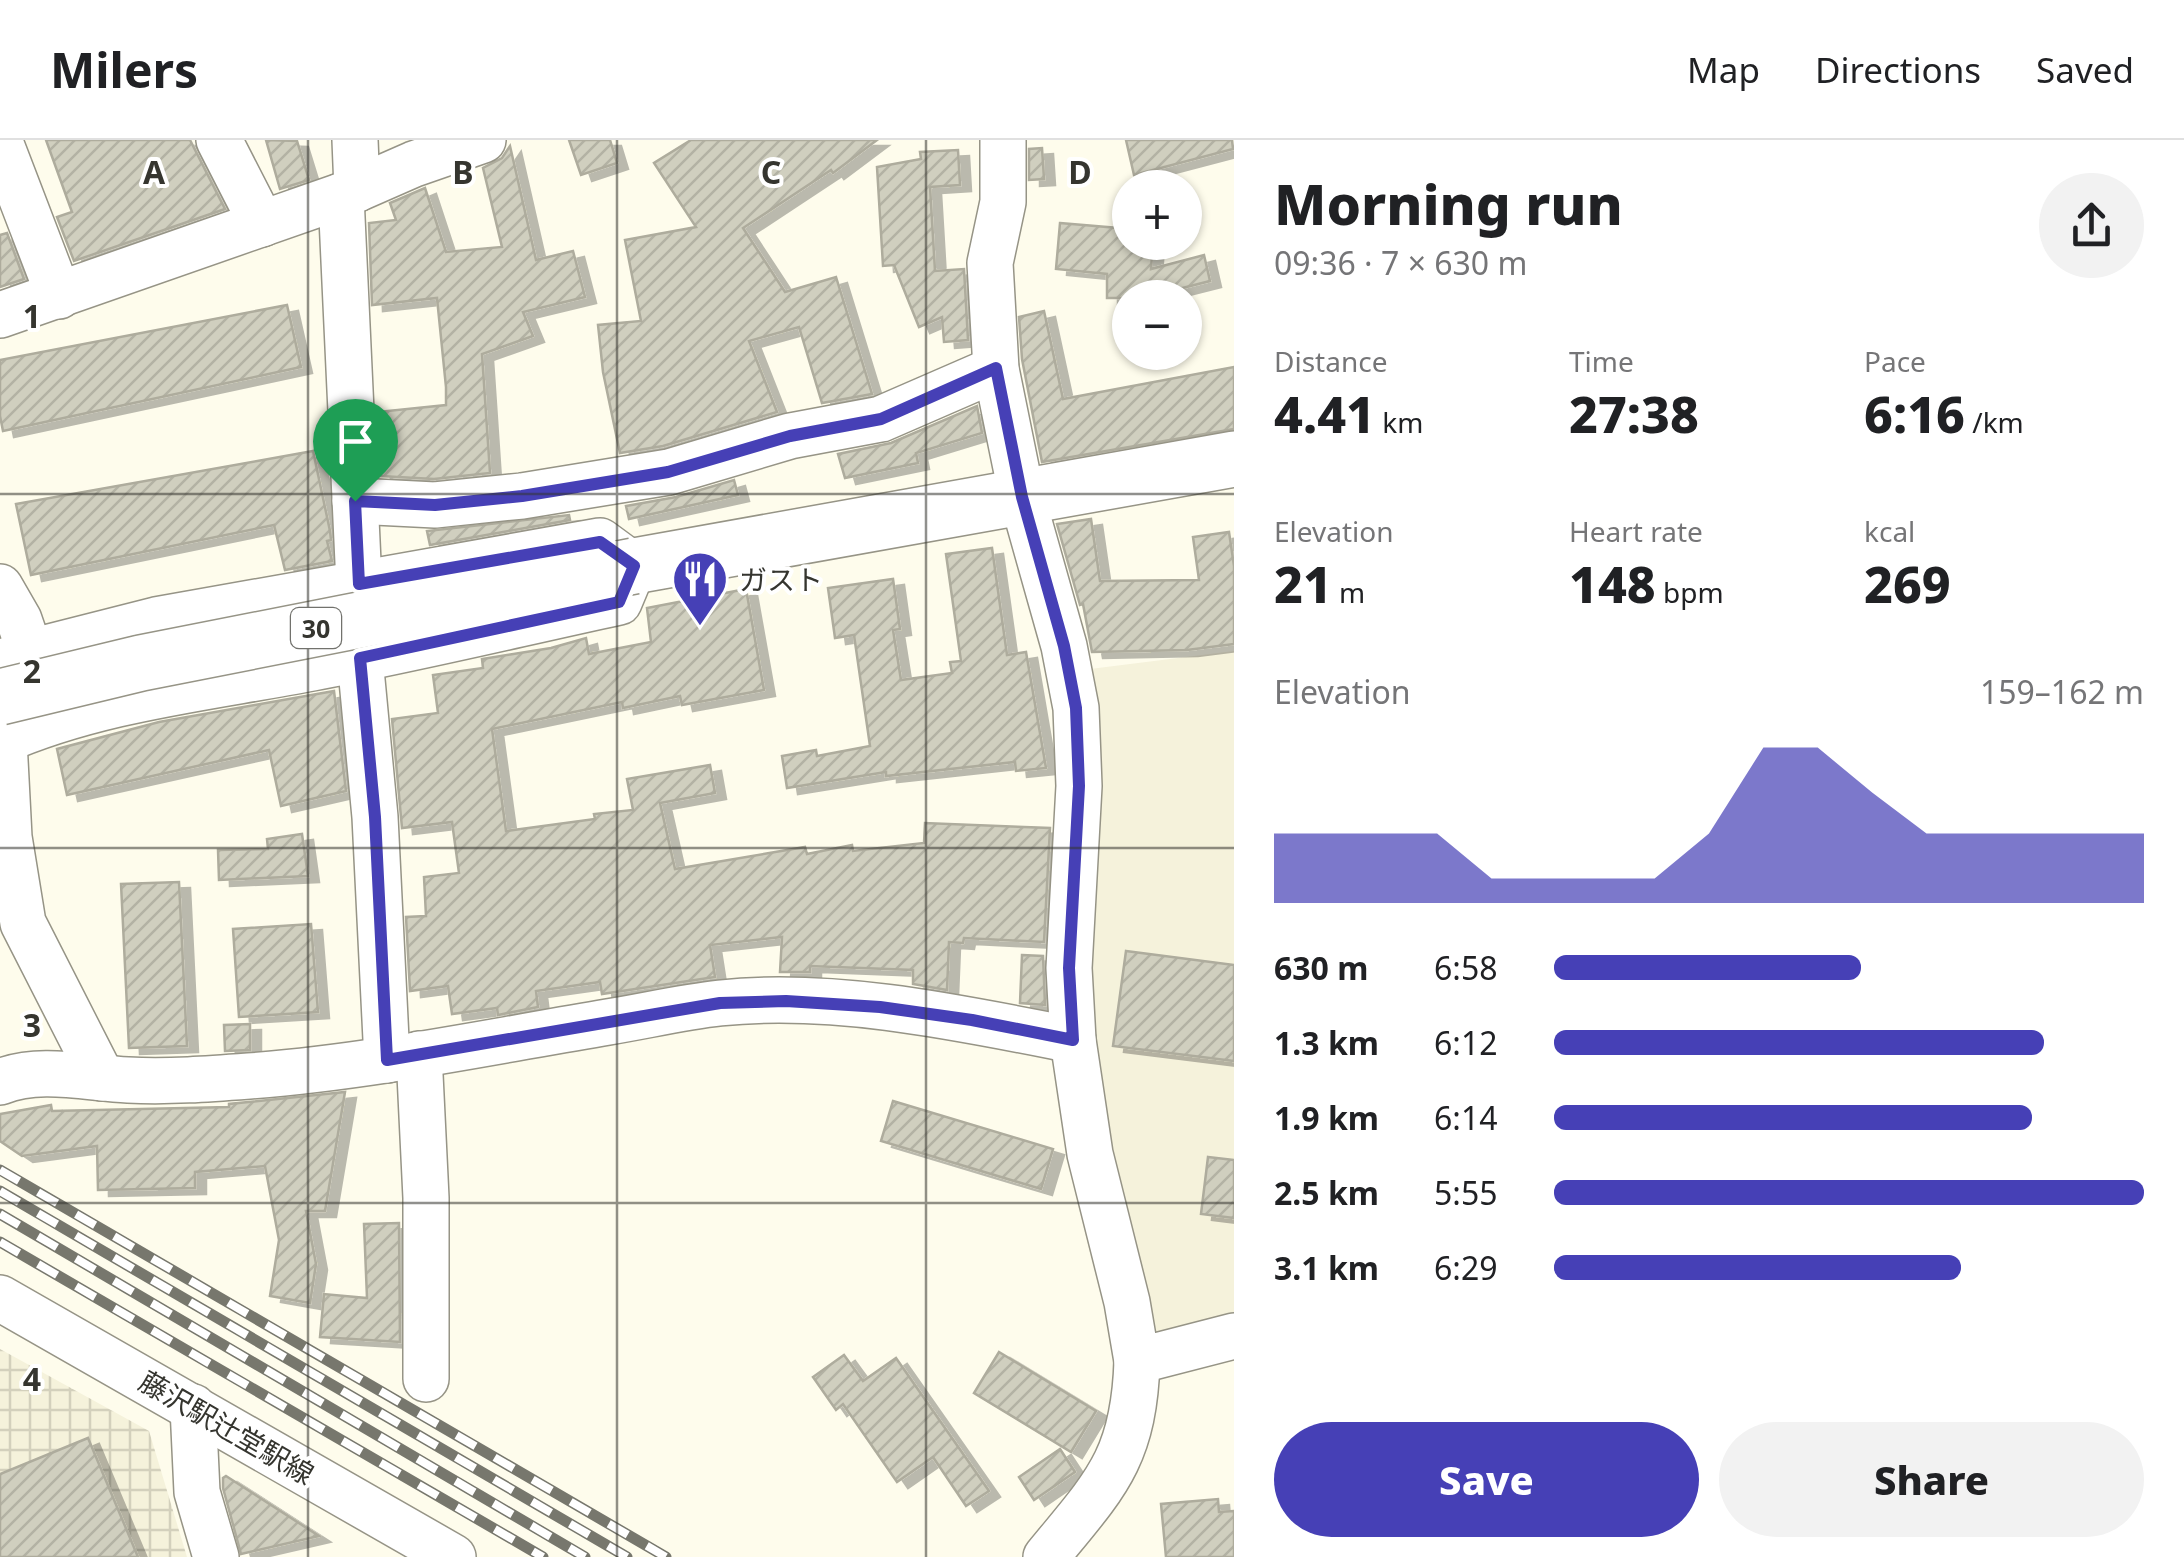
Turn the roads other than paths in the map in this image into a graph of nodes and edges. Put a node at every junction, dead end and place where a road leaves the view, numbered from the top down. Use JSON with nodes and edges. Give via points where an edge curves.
{"nodes":[{"id":1,"x":218,"y":140,"type":"edge"},
{"id":2,"x":355,"y":140,"type":"edge"},
{"id":3,"x":483,"y":140,"type":"edge"},
{"id":4,"x":1003,"y":140,"type":"edge"},
{"id":5,"x":0,"y":142,"type":"edge"},
{"id":6,"x":349,"y":192,"type":"junction"},
{"id":7,"x":262,"y":224,"type":"junction"},
{"id":8,"x":59,"y":296,"type":"junction"},
{"id":9,"x":0,"y":315,"type":"edge"},
{"id":10,"x":996,"y":368,"type":"junction"},
{"id":11,"x":1234,"y":459,"type":"edge"},
{"id":12,"x":1022,"y":497,"type":"junction"},
{"id":13,"x":355,"y":501,"type":"junction"},
{"id":14,"x":634,"y":566,"type":"junction"},
{"id":15,"x":359,"y":584,"type":"junction"},
{"id":16,"x":0,"y":586,"type":"edge"},
{"id":17,"x":15,"y":658,"type":"edge"},
{"id":18,"x":360,"y":658,"type":"junction"},
{"id":19,"x":1,"y":727,"type":"edge"},
{"id":20,"x":1073,"y":1040,"type":"junction"},
{"id":21,"x":403,"y":1057,"type":"junction"},
{"id":22,"x":102,"y":1078,"type":"junction"},
{"id":23,"x":0,"y":1082,"type":"edge"},
{"id":24,"x":0,"y":1298,"type":"edge"},
{"id":25,"x":1234,"y":1336,"type":"edge"},
{"id":26,"x":1137,"y":1361,"type":"junction"},
{"id":27,"x":426,"y":1379,"type":"dead end"},
{"id":28,"x":193,"y":1406,"type":"junction"},
{"id":29,"x":216,"y":1557,"type":"edge"},
{"id":30,"x":453,"y":1557,"type":"edge"},
{"id":31,"x":1046,"y":1557,"type":"edge"}],
"edges":[{"from":1,"to":7,"type":"street"},
{"from":2,"to":6,"type":"street"},
{"from":3,"to":6,"type":"street"},
{"from":4,"to":10,"type":"street","via":[[1003,202],[990,263]]},
{"from":5,"to":8,"type":"street"},
{"from":6,"to":7,"type":"street"},
{"from":6,"to":13,"type":"street"},
{"from":7,"to":8,"type":"street"},
{"from":8,"to":9,"type":"street"},
{"from":10,"to":12,"type":"street"},
{"from":10,"to":13,"type":"street","via":[[881,419],[790,436],[668,472],[435,505]]},
{"from":11,"to":12,"type":"main road","number":"30"},
{"from":12,"to":14,"type":"main road","number":"30"},
{"from":12,"to":20,"type":"street","via":[[1076,708]]},
{"from":13,"to":15,"type":"street"},
{"from":14,"to":15,"type":"street","via":[[600,542]]},
{"from":14,"to":18,"type":"street","via":[[619,602]]},
{"from":14,"to":19,"type":"main road","number":"30","bridge":true,"via":[[142,663]]},
{"from":15,"to":17,"type":"street","via":[[156,620]]},
{"from":16,"to":17,"type":"street","via":[[19,620]]},
{"from":18,"to":19,"type":"street","via":[[29,728]]},
{"from":18,"to":21,"type":"street"},
{"from":19,"to":22,"type":"street","via":[[23,924]]},
{"from":20,"to":21,"type":"street","via":[[880,1007],[720,1003]]},
{"from":20,"to":26,"type":"street","via":[[1090,1154]]},
{"from":21,"to":22,"type":"street","via":[[209,1080]]},
{"from":21,"to":27,"type":"street","via":[[426,1198]]},
{"from":22,"to":23,"type":"street","via":[[42,1074]]},
{"from":24,"to":28,"type":"street","name":"藤沢駅辻堂駅線"},
{"from":25,"to":26,"type":"street"},
{"from":26,"to":31,"type":"street","via":[[1136,1405],[1125,1445],[1104,1488]]},
{"from":28,"to":29,"type":"street","via":[[198,1492]]},
{"from":28,"to":30,"type":"street","name":"藤沢駅辻堂駅線"}]}
